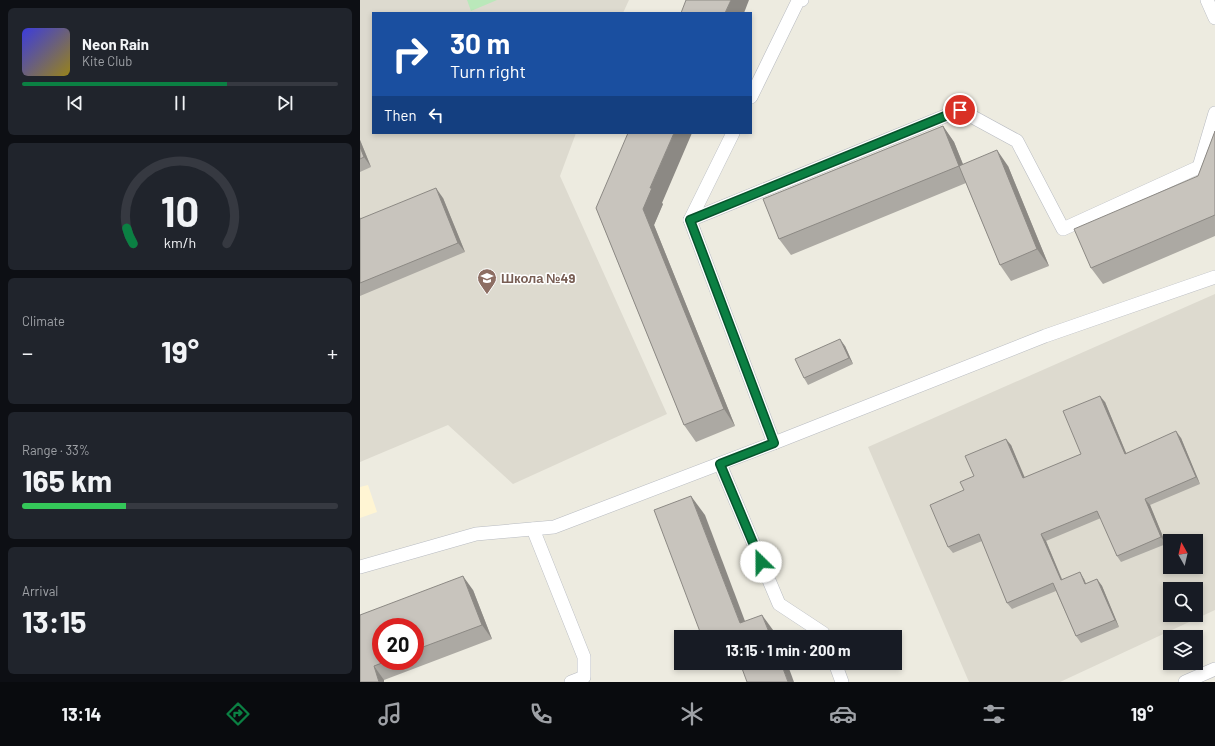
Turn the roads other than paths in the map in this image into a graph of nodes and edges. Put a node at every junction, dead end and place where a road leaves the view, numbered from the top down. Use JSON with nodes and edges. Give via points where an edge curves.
{"nodes":[{"id":1,"x":802,"y":0,"type":"edge"},
{"id":2,"x":1207,"y":0,"type":"edge"},
{"id":3,"x":1215,"y":18,"type":"edge"},
{"id":4,"x":752,"y":95,"type":"edge"},
{"id":5,"x":1215,"y":113,"type":"edge"},
{"id":6,"x":733,"y":134,"type":"edge"},
{"id":7,"x":690,"y":220,"type":"junction"},
{"id":8,"x":1215,"y":277,"type":"edge"},
{"id":9,"x":774,"y":443,"type":"junction"},
{"id":10,"x":720,"y":464,"type":"junction"},
{"id":11,"x":533,"y":529,"type":"junction"},
{"id":12,"x":360,"y":567,"type":"edge"},
{"id":13,"x":820,"y":630,"type":"edge"},
{"id":14,"x":1215,"y":669,"type":"edge"},
{"id":15,"x":838,"y":670,"type":"edge"},
{"id":16,"x":571,"y":682,"type":"edge"},
{"id":17,"x":842,"y":682,"type":"edge"},
{"id":18,"x":1185,"y":682,"type":"edge"}],
"edges":[{"from":1,"to":4,"type":"lane","via":[[798,1]]},
{"from":2,"to":3,"type":"lane"},
{"from":5,"to":7,"type":"lane","via":[[1199,167],[1062,229],[1017,140],[960,110]]},
{"from":6,"to":7,"type":"lane"},
{"from":7,"to":9,"type":"lane"},
{"from":8,"to":9,"type":"lane","via":[[1045,336]]},
{"from":9,"to":10,"type":"lane"},
{"from":10,"to":11,"type":"lane","via":[[554,527]]},
{"from":10,"to":13,"type":"lane","via":[[779,604]]},
{"from":11,"to":12,"type":"lane","via":[[476,534]]},
{"from":11,"to":16,"type":"lane","via":[[584,657],[584,677]]},
{"from":14,"to":18,"type":"lane"},
{"from":15,"to":17,"type":"lane"}]}
